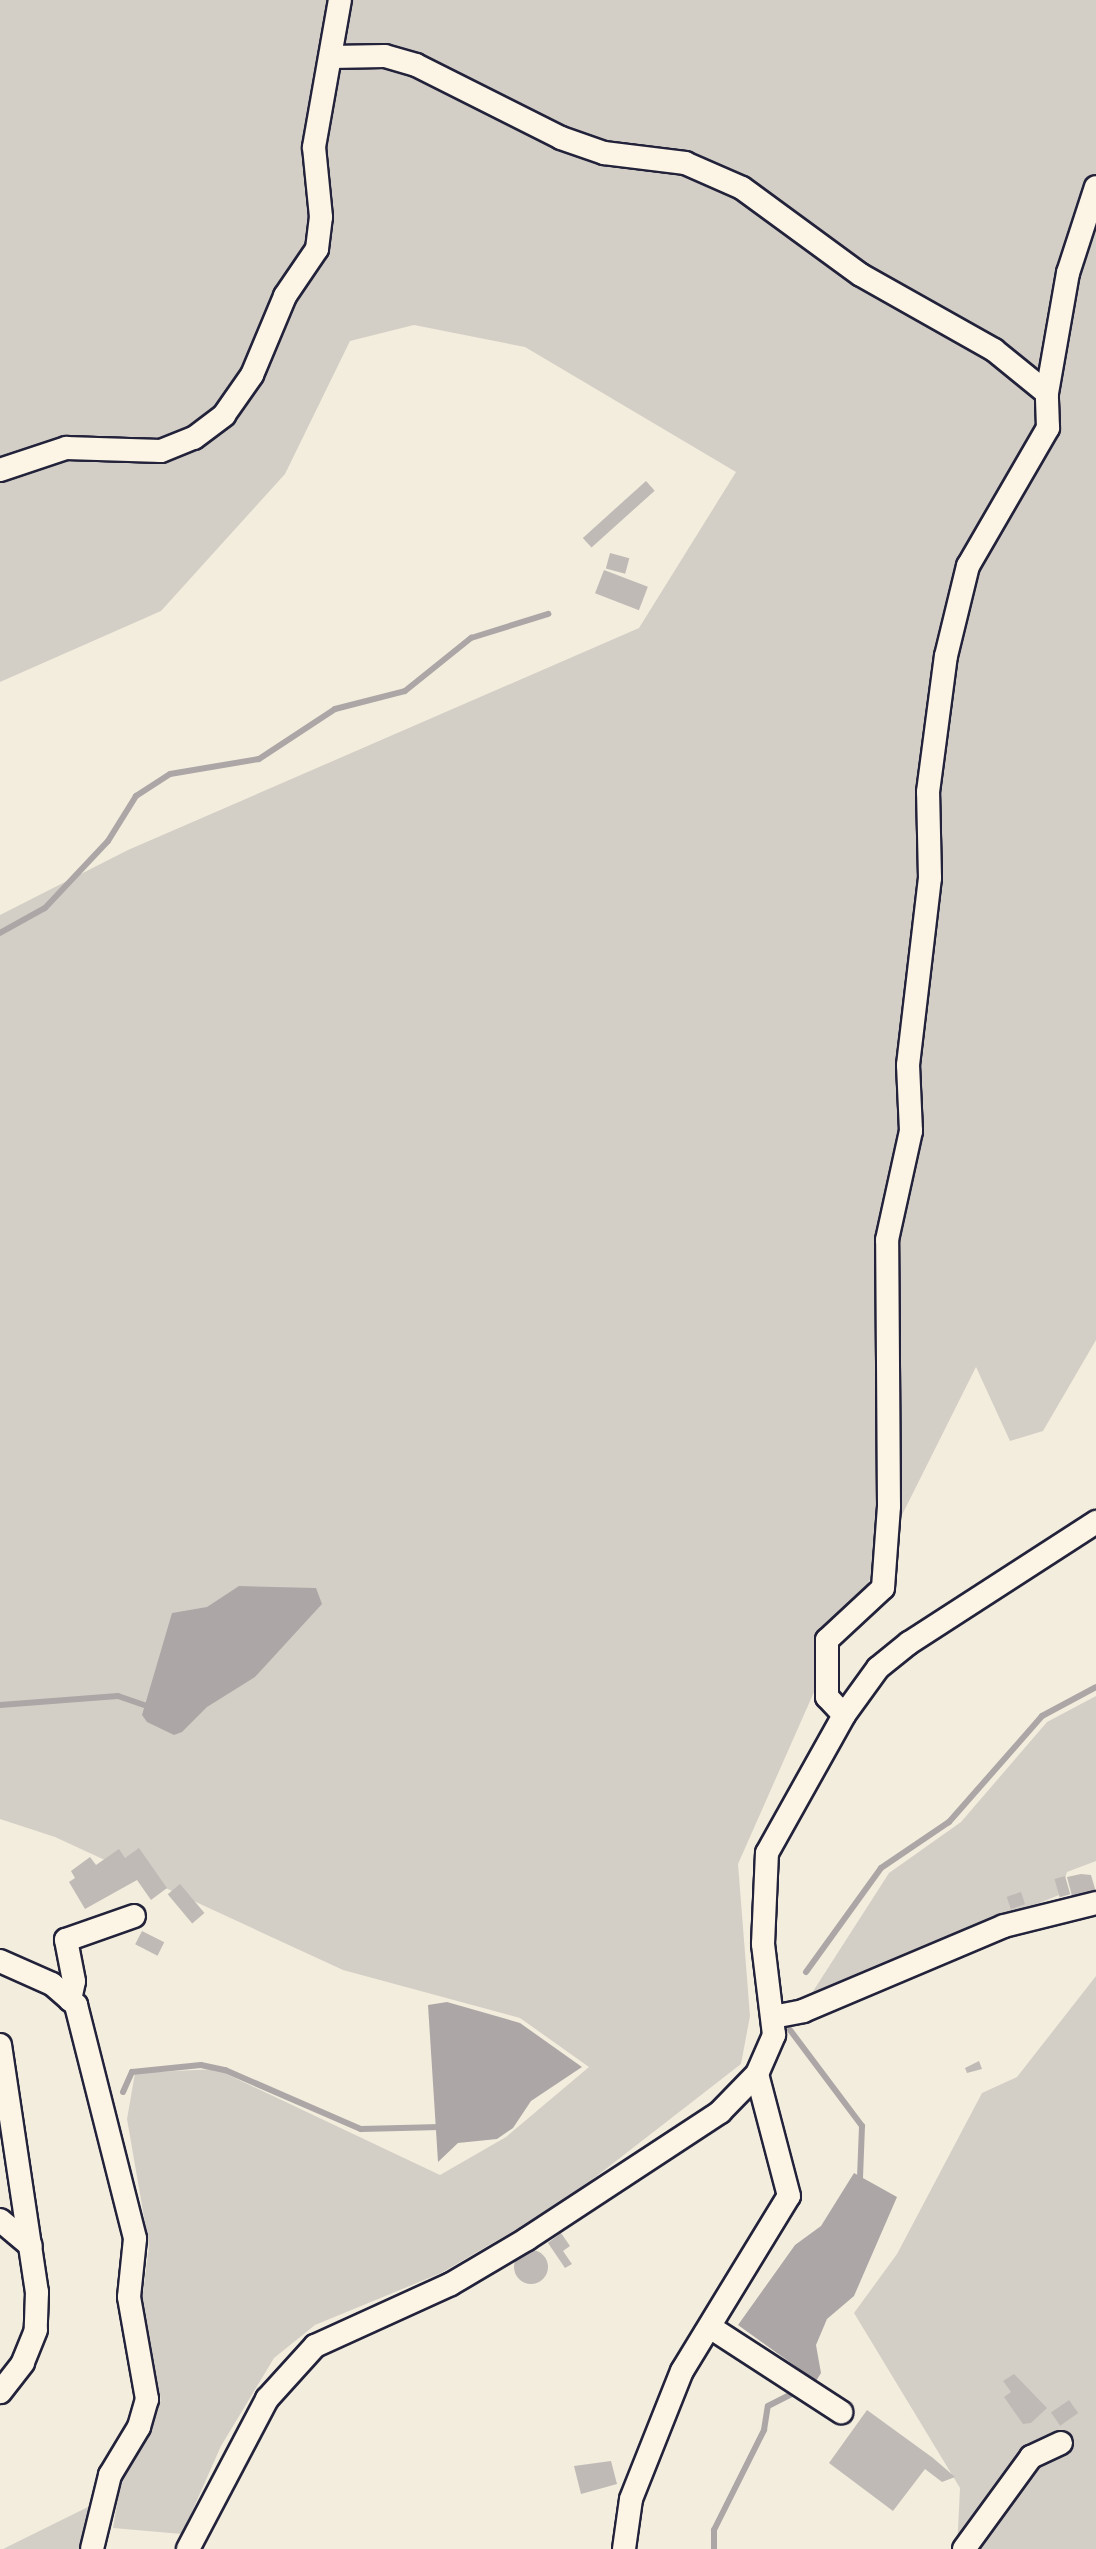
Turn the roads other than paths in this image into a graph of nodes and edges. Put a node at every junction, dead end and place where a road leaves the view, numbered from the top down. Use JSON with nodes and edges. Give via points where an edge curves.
{"nodes":[{"id":1,"x":340,"y":0,"type":"edge"},
{"id":2,"x":331,"y":57,"type":"junction"},
{"id":3,"x":1096,"y":187,"type":"edge"},
{"id":4,"x":1047,"y":393,"type":"junction"},
{"id":5,"x":0,"y":470,"type":"edge"},
{"id":6,"x":1096,"y":1522,"type":"edge"},
{"id":7,"x":844,"y":1715,"type":"junction"},
{"id":8,"x":1096,"y":1902,"type":"edge"},
{"id":9,"x":134,"y":1916,"type":"dead end"},
{"id":10,"x":0,"y":1961,"type":"edge"},
{"id":11,"x":70,"y":2000,"type":"junction"},
{"id":12,"x":773,"y":2017,"type":"junction"},
{"id":13,"x":0,"y":2045,"type":"edge"},
{"id":14,"x":757,"y":2074,"type":"junction"},
{"id":15,"x":0,"y":2220,"type":"edge"},
{"id":16,"x":31,"y":2246,"type":"junction"},
{"id":17,"x":713,"y":2329,"type":"junction"},
{"id":18,"x":0,"y":2392,"type":"edge"},
{"id":19,"x":841,"y":2412,"type":"dead end"},
{"id":20,"x":1061,"y":2443,"type":"dead end"},
{"id":21,"x":92,"y":2549,"type":"edge"},
{"id":22,"x":188,"y":2549,"type":"edge"},
{"id":23,"x":624,"y":2549,"type":"edge"},
{"id":24,"x":964,"y":2549,"type":"edge"}],
"edges":[{"from":1,"to":2,"type":"street"},
{"from":2,"to":4,"type":"street","via":[[385,56],[416,65],[561,138],[604,153],[685,162],[742,188],[861,275],[994,350]]},
{"from":2,"to":5,"type":"street","via":[[314,147],[317,249],[285,296],[252,376],[224,415],[194,438],[160,451],[66,448]]},
{"from":3,"to":4,"type":"street","via":[[1068,273]]},
{"from":4,"to":7,"type":"street","via":[[1048,428],[968,566],[946,656],[928,792],[930,878],[908,1065],[911,1131],[887,1240],[889,1506],[883,1588],[827,1640],[827,1697]]},
{"from":6,"to":7,"type":"street","via":[[909,1643],[878,1668]]},
{"from":7,"to":12,"type":"street","via":[[766,1853],[763,1944]]},
{"from":8,"to":12,"type":"street","via":[[1004,1926],[803,2012]]},
{"from":9,"to":11,"type":"street","via":[[66,1940],[74,1981]]},
{"from":10,"to":11,"type":"street","via":[[52,1984]]},
{"from":11,"to":21,"type":"street","via":[[88,2030],[136,2239],[129,2297],[147,2398],[139,2427],[110,2475]]},
{"from":12,"to":14,"type":"street","via":[[774,2035]]},
{"from":13,"to":16,"type":"street"},
{"from":14,"to":17,"type":"street","via":[[789,2196]]},
{"from":14,"to":22,"type":"street","via":[[720,2112],[527,2239],[450,2284],[315,2346],[267,2399]]},
{"from":15,"to":16,"type":"street"},
{"from":16,"to":18,"type":"street","via":[[36,2330],[23,2363]]},
{"from":17,"to":19,"type":"street"},
{"from":17,"to":23,"type":"street","via":[[682,2371],[631,2499]]},
{"from":20,"to":24,"type":"street","via":[[1031,2457]]}]}
